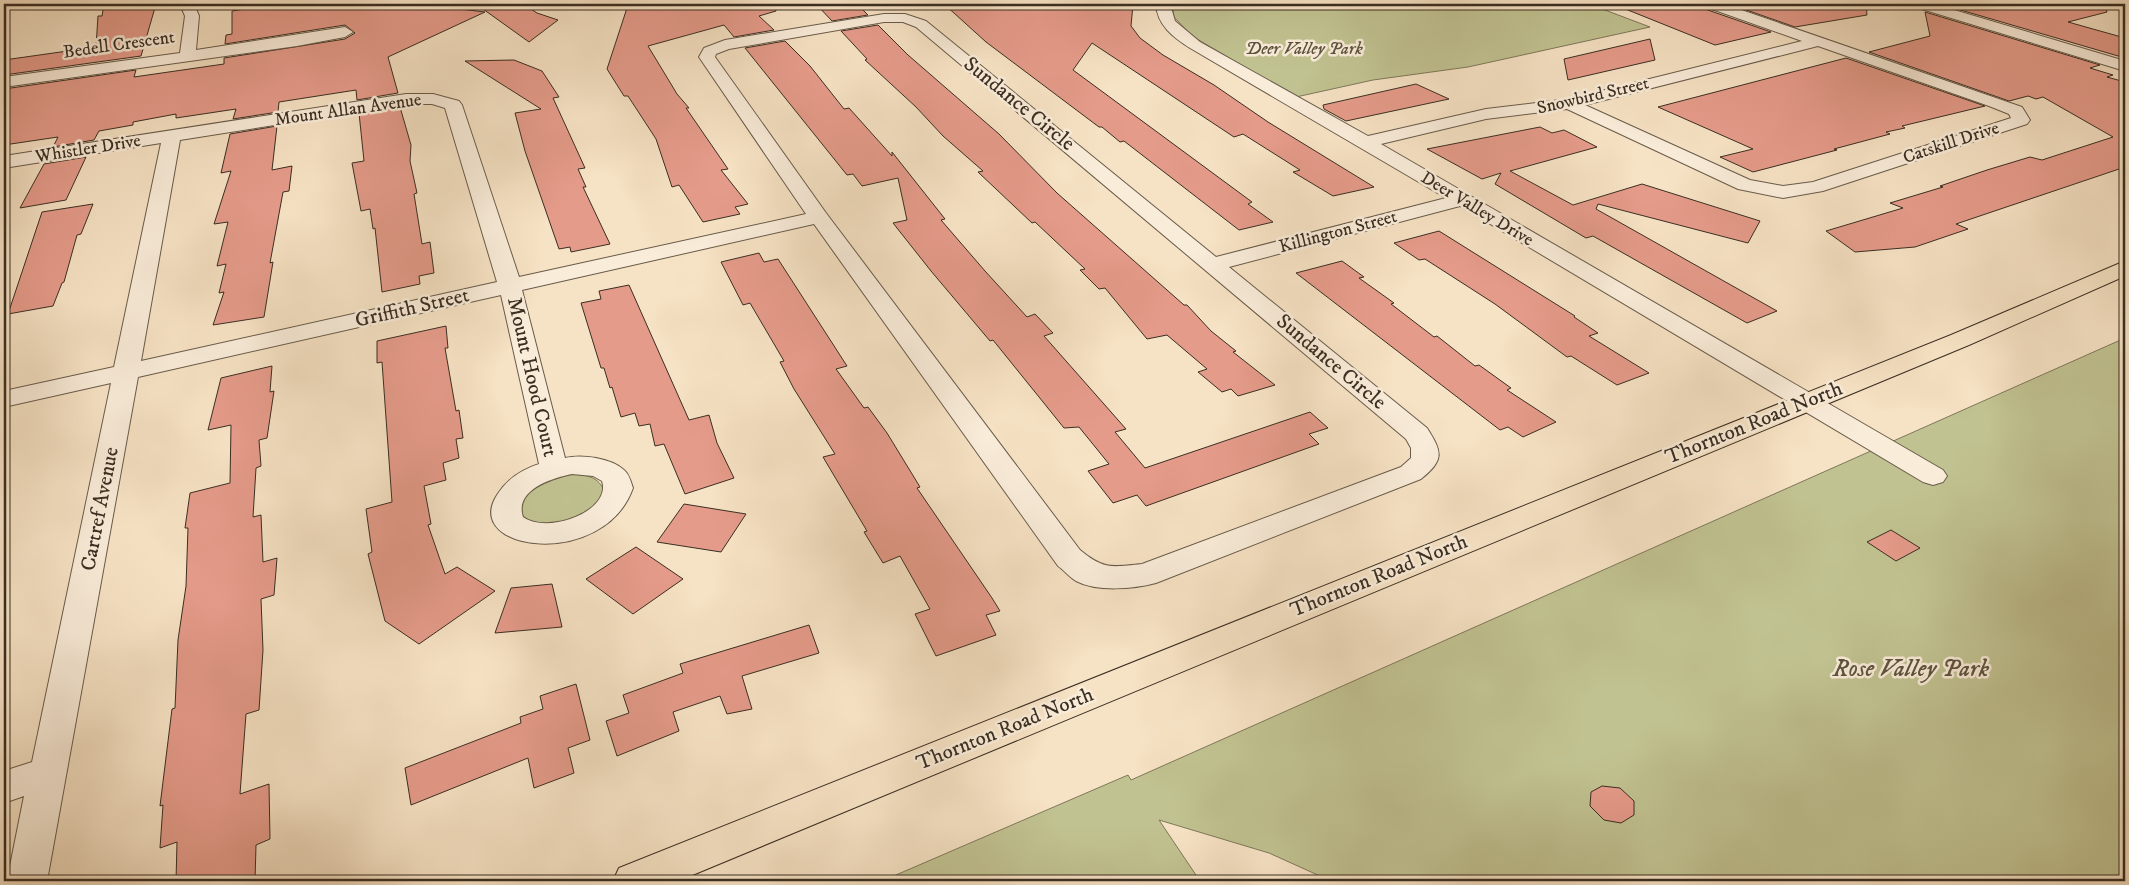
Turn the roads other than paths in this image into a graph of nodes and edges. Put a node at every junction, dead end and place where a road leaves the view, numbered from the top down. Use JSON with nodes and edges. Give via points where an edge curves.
{"nodes":[{"id":1,"x":187,"y":4,"type":"edge"},
{"id":2,"x":1164,"y":4,"type":"edge"},
{"id":3,"x":1710,"y":4,"type":"edge"},
{"id":4,"x":1920,"y":4,"type":"edge"},
{"id":5,"x":345,"y":32,"type":"dead end"},
{"id":6,"x":1819,"y":41,"type":"junction"},
{"id":7,"x":188,"y":56,"type":"junction"},
{"id":8,"x":2125,"y":66,"type":"edge"},
{"id":9,"x":4,"y":82,"type":"edge"},
{"id":10,"x":1569,"y":104,"type":"junction"},
{"id":11,"x":172,"y":136,"type":"junction"},
{"id":12,"x":1365,"y":142,"type":"junction"},
{"id":13,"x":4,"y":162,"type":"edge"},
{"id":14,"x":1461,"y":200,"type":"junction"},
{"id":15,"x":819,"y":216,"type":"junction"},
{"id":16,"x":1214,"y":264,"type":"junction"},
{"id":17,"x":2125,"y":268,"type":"edge"},
{"id":18,"x":510,"y":286,"type":"junction"},
{"id":19,"x":126,"y":372,"type":"junction"},
{"id":20,"x":4,"y":399,"type":"edge"},
{"id":21,"x":1805,"y":402,"type":"junction"},
{"id":22,"x":554,"y":468,"type":"dead end"},
{"id":23,"x":1932,"y":476,"type":"dead end"},
{"id":24,"x":49,"y":772,"type":"junction"},
{"id":25,"x":4,"y":787,"type":"edge"},
{"id":26,"x":26,"y":881,"type":"edge"},
{"id":27,"x":633,"y":881,"type":"edge"}],
"edges":[{"from":1,"to":7,"type":"street","name":"Bedell Crescent","via":[[192,16]]},
{"from":2,"to":12,"type":"street","name":"Deer Valley Drive","via":[[1165,18],[1175,31],[1195,45]]},
{"from":3,"to":6,"type":"street","name":"Catskill Drive"},
{"from":4,"to":8,"type":"street"},
{"from":5,"to":7,"type":"street"},
{"from":6,"to":10,"type":"street","name":"Snowbird Street"},
{"from":6,"to":10,"type":"street","name":"Catskill Drive","via":[[1995,102],[2016,111],[2021,120],[1816,187],[1783,192],[1744,184]]},
{"from":7,"to":9,"type":"street","name":"Bedell Crescent"},
{"from":10,"to":12,"type":"street","name":"Snowbird Street","via":[[1477,116]]},
{"from":11,"to":13,"type":"street","name":"Whistler Drive"},
{"from":11,"to":18,"type":"street","name":"Mount Allan Avenue","via":[[406,99],[433,99],[453,105]]},
{"from":11,"to":19,"type":"street","name":"Cartref Avenue"},
{"from":12,"to":14,"type":"street","name":"Deer Valley Drive"},
{"from":14,"to":16,"type":"street","name":"Killington Street"},
{"from":14,"to":21,"type":"street","name":"Deer Valley Drive"},
{"from":15,"to":16,"type":"street","name":"Sundance Circle","via":[[710,62],[708,54],[734,43],[884,18],[905,18],[921,24]]},
{"from":15,"to":16,"type":"street","name":"Sundance Circle","via":[[1069,558],[1087,573],[1117,578],[1145,575],[1411,473],[1425,461],[1425,448],[1417,434]]},
{"from":15,"to":18,"type":"street","name":"Griffith Street"},
{"from":17,"to":21,"type":"main road","name":"Thornton Road North","via":[[1960,340]]},
{"from":18,"to":19,"type":"street","name":"Griffith Street"},
{"from":18,"to":22,"type":"street","name":"Mount Hood Court"},
{"from":19,"to":20,"type":"street","name":"Griffith Street"},
{"from":19,"to":24,"type":"street","name":"Cartref Avenue"},
{"from":21,"to":23,"type":"street","name":"Deer Valley Drive"},
{"from":21,"to":27,"type":"main road","name":"Thornton Road North"},
{"from":24,"to":25,"type":"street"},
{"from":24,"to":26,"type":"street","name":"Cartref Avenue"}]}
